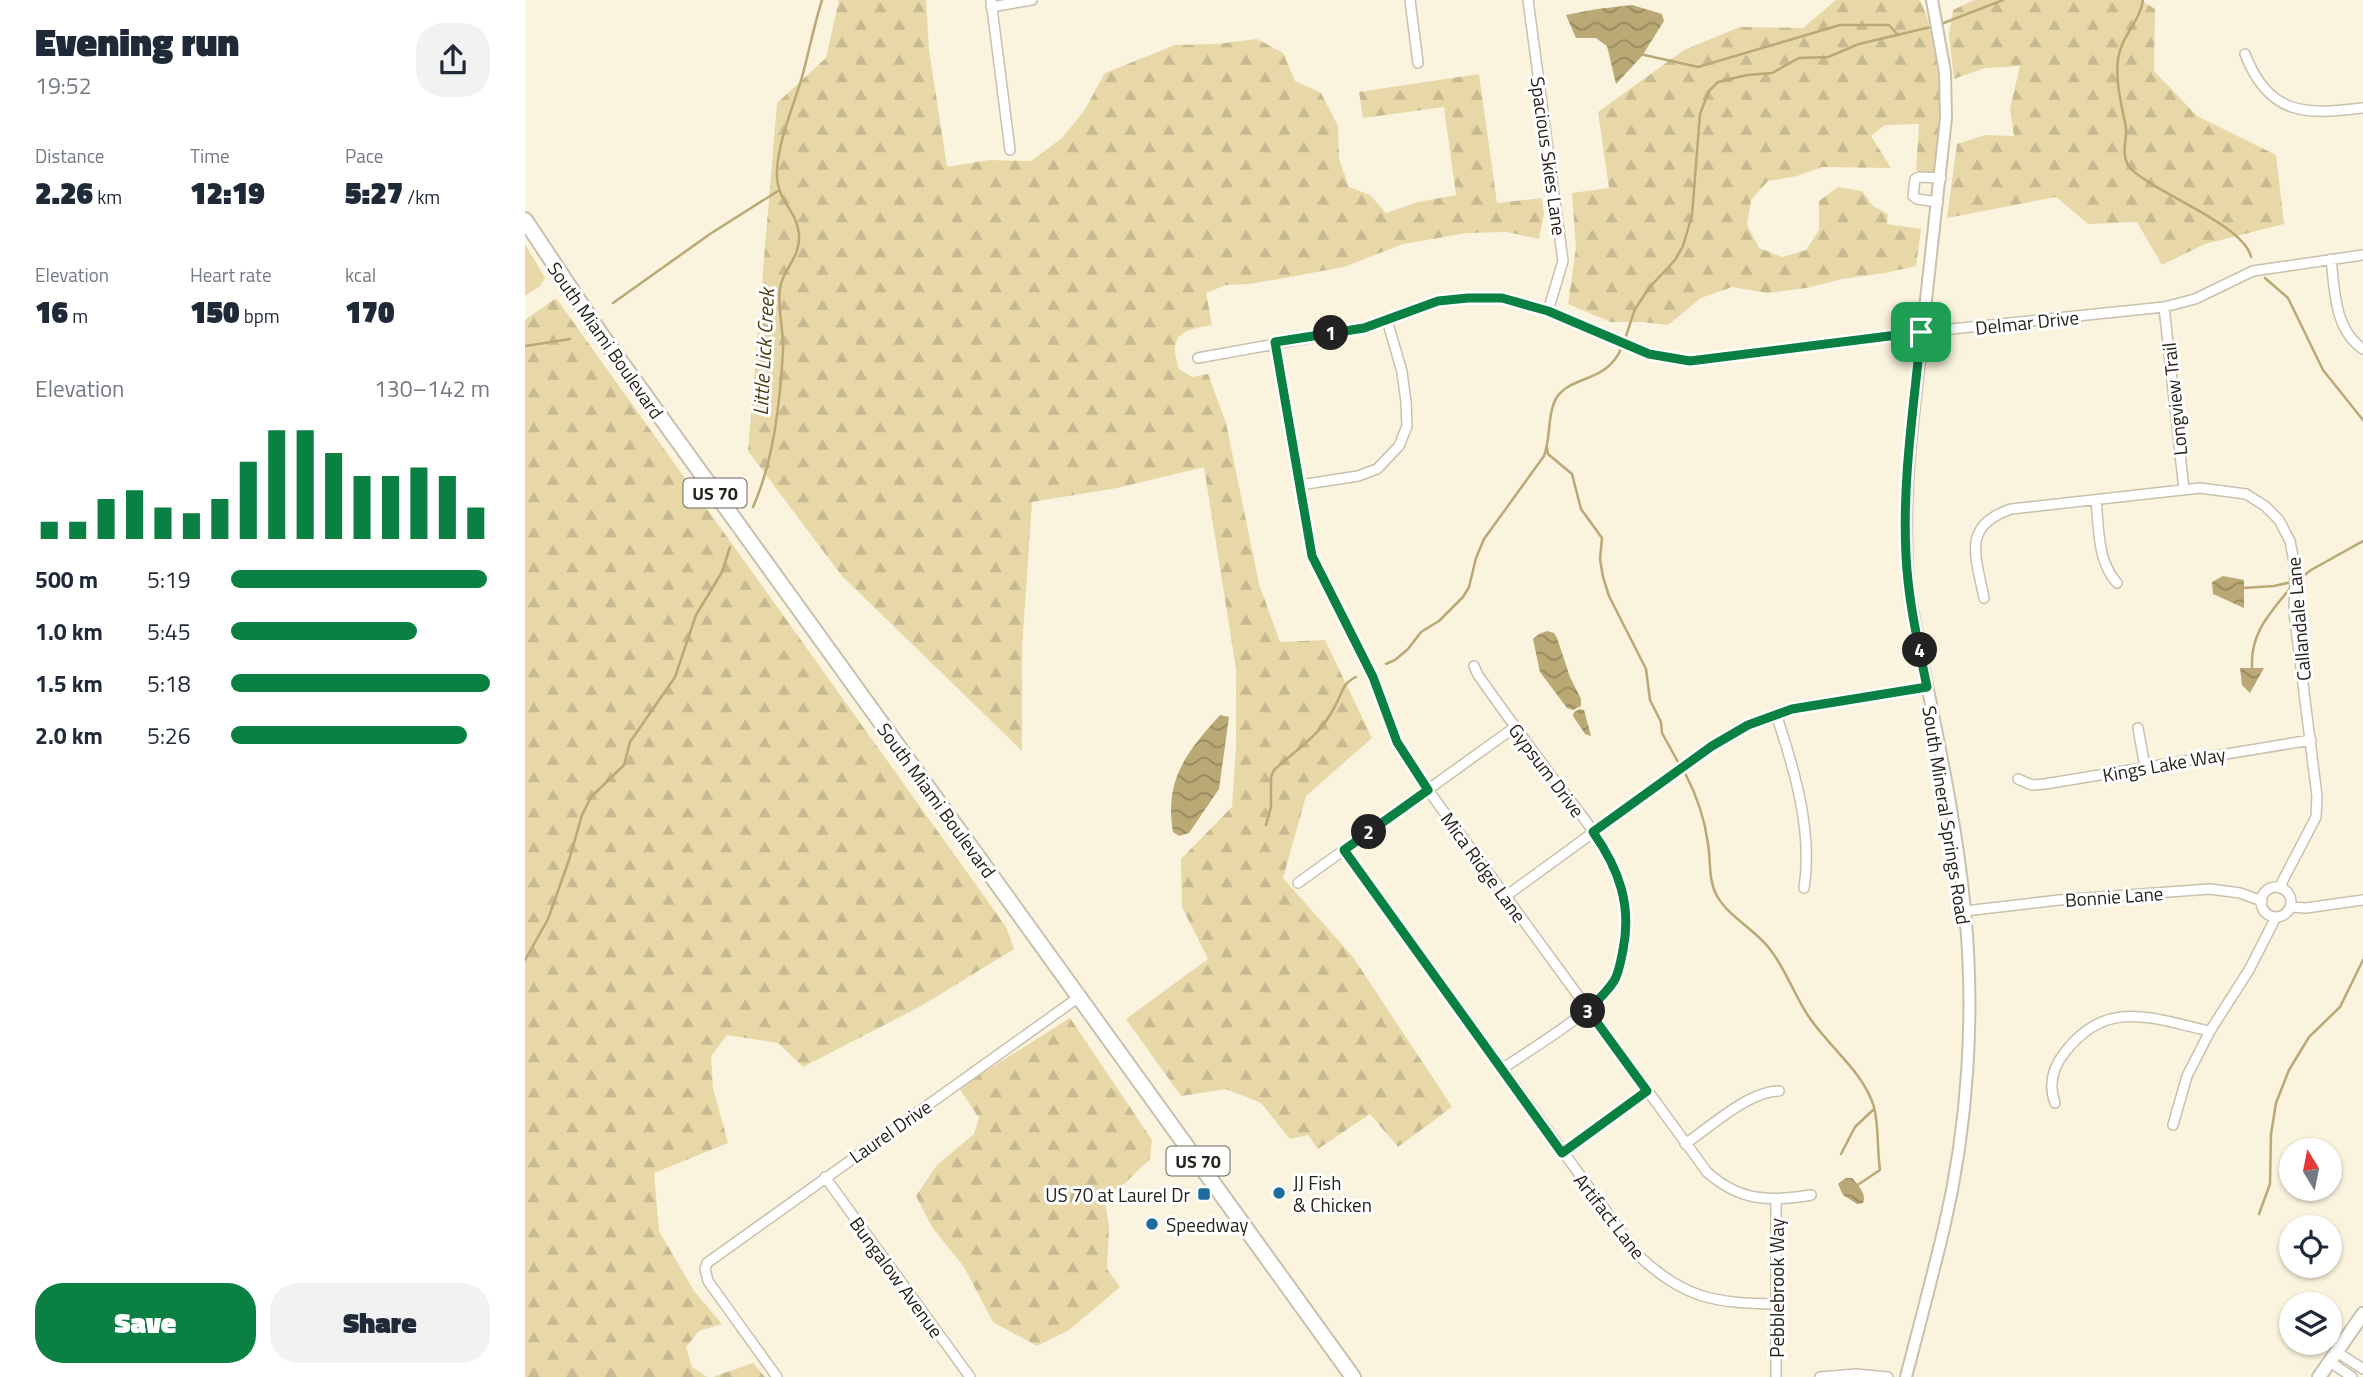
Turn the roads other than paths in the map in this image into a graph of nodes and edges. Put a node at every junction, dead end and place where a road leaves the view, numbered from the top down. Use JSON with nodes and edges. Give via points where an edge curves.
{"nodes":[{"id":1,"x":1032,"y":0,"type":"edge"},
{"id":2,"x":1410,"y":0,"type":"edge"},
{"id":3,"x":1528,"y":0,"type":"edge"},
{"id":4,"x":1932,"y":0,"type":"edge"},
{"id":5,"x":991,"y":3,"type":"edge"},
{"id":6,"x":2245,"y":54,"type":"dead end"},
{"id":7,"x":1418,"y":63,"type":"dead end"},
{"id":8,"x":2363,"y":108,"type":"edge"},
{"id":9,"x":1010,"y":150,"type":"dead end"},
{"id":10,"x":1941,"y":178,"type":"junction"},
{"id":11,"x":1938,"y":202,"type":"junction"},
{"id":12,"x":525,"y":220,"type":"edge"},
{"id":13,"x":2363,"y":255,"type":"edge"},
{"id":14,"x":2331,"y":259,"type":"junction"},
{"id":15,"x":2164,"y":307,"type":"junction"},
{"id":16,"x":1548,"y":311,"type":"junction"},
{"id":17,"x":1387,"y":320,"type":"junction"},
{"id":18,"x":1921,"y":332,"type":"junction"},
{"id":19,"x":1275,"y":342,"type":"junction"},
{"id":20,"x":2363,"y":349,"type":"edge"},
{"id":21,"x":1198,"y":358,"type":"dead end"},
{"id":22,"x":1300,"y":485,"type":"junction"},
{"id":23,"x":2185,"y":490,"type":"junction"},
{"id":24,"x":2096,"y":500,"type":"junction"},
{"id":25,"x":2117,"y":583,"type":"dead end"},
{"id":26,"x":1984,"y":597,"type":"dead end"},
{"id":27,"x":1474,"y":666,"type":"dead end"},
{"id":28,"x":1927,"y":687,"type":"junction"},
{"id":29,"x":1776,"y":714,"type":"junction"},
{"id":30,"x":1515,"y":727,"type":"junction"},
{"id":31,"x":2139,"y":728,"type":"dead end"},
{"id":32,"x":2311,"y":740,"type":"junction"},
{"id":33,"x":2145,"y":767,"type":"junction"},
{"id":34,"x":2018,"y":779,"type":"dead end"},
{"id":35,"x":1428,"y":790,"type":"junction"},
{"id":36,"x":1593,"y":832,"type":"junction"},
{"id":37,"x":1344,"y":850,"type":"junction"},
{"id":38,"x":1298,"y":883,"type":"dead end"},
{"id":39,"x":1804,"y":888,"type":"dead end"},
{"id":40,"x":2279,"y":888,"type":"junction"},
{"id":41,"x":1506,"y":896,"type":"junction"},
{"id":42,"x":2363,"y":900,"type":"edge"},
{"id":43,"x":2262,"y":901,"type":"junction"},
{"id":44,"x":2291,"y":906,"type":"junction"},
{"id":45,"x":1965,"y":911,"type":"junction"},
{"id":46,"x":2276,"y":917,"type":"junction"},
{"id":47,"x":1079,"y":997,"type":"junction"},
{"id":48,"x":1588,"y":1010,"type":"junction"},
{"id":49,"x":2210,"y":1031,"type":"junction"},
{"id":50,"x":1502,"y":1069,"type":"junction"},
{"id":51,"x":1647,"y":1091,"type":"junction"},
{"id":52,"x":1779,"y":1091,"type":"dead end"},
{"id":53,"x":2055,"y":1103,"type":"dead end"},
{"id":54,"x":2173,"y":1125,"type":"dead end"},
{"id":55,"x":1685,"y":1144,"type":"junction"},
{"id":56,"x":1562,"y":1153,"type":"junction"},
{"id":57,"x":825,"y":1177,"type":"junction"},
{"id":58,"x":1811,"y":1195,"type":"dead end"},
{"id":59,"x":1776,"y":1199,"type":"junction"},
{"id":60,"x":1776,"y":1304,"type":"junction"},
{"id":61,"x":2363,"y":1314,"type":"edge"},
{"id":62,"x":2333,"y":1357,"type":"junction"},
{"id":63,"x":2363,"y":1369,"type":"edge"},
{"id":64,"x":777,"y":1377,"type":"edge"},
{"id":65,"x":969,"y":1377,"type":"edge"},
{"id":66,"x":1353,"y":1377,"type":"edge"},
{"id":67,"x":1776,"y":1377,"type":"edge"},
{"id":68,"x":1820,"y":1377,"type":"edge"},
{"id":69,"x":1888,"y":1377,"type":"edge"},
{"id":70,"x":1906,"y":1377,"type":"edge"},
{"id":71,"x":2319,"y":1377,"type":"edge"},
{"id":72,"x":2352,"y":1377,"type":"edge"}],
"edges":[{"from":1,"to":5,"type":"street"},
{"from":2,"to":7,"type":"street"},
{"from":3,"to":16,"type":"street","name":"Spacious Skies Lane","via":[[1563,261]]},
{"from":4,"to":10,"type":"street","name":"South Mineral Springs Road","via":[[1946,81]]},
{"from":5,"to":9,"type":"street"},
{"from":6,"to":8,"type":"street","via":[[2262,86],[2289,106],[2315,113]]},
{"from":10,"to":11,"type":"street","name":"South Mineral Springs Road"},
{"from":10,"to":11,"type":"street","via":[[1915,179],[1913,196]]},
{"from":11,"to":18,"type":"street","name":"South Mineral Springs Road"},
{"from":12,"to":47,"type":"highway","name":"South Miami Boulevard","number":"US 70","via":[[593,324]]},
{"from":13,"to":14,"type":"street","name":"Delmar Drive"},
{"from":14,"to":15,"type":"street","name":"Delmar Drive","via":[[2253,271],[2195,299]]},
{"from":14,"to":20,"type":"street","via":[[2342,327]]},
{"from":15,"to":18,"type":"street","name":"Delmar Drive"},
{"from":15,"to":23,"type":"street","name":"Longview Trail"},
{"from":16,"to":17,"type":"street","name":"Delmar Drive","via":[[1502,298],[1468,298],[1438,301]]},
{"from":16,"to":18,"type":"street","name":"Delmar Drive","via":[[1649,354],[1690,361]]},
{"from":17,"to":19,"type":"street","name":"Delmar Drive"},
{"from":17,"to":22,"type":"street","via":[[1406,402],[1407,426],[1399,446],[1377,469]]},
{"from":18,"to":28,"type":"street","name":"South Mineral Springs Road","via":[[1905,536],[1909,592]]},
{"from":19,"to":21,"type":"street","name":"Delmar Drive"},
{"from":19,"to":22,"type":"street","name":"Mica Ridge Lane"},
{"from":22,"to":35,"type":"street","name":"Mica Ridge Lane","via":[[1312,556],[1373,677],[1397,742]]},
{"from":23,"to":24,"type":"street","name":"Callandale Lane"},
{"from":23,"to":32,"type":"street","name":"Callandale Lane","via":[[2246,494],[2279,520],[2290,541]]},
{"from":24,"to":25,"type":"street","via":[[2103,560]]},
{"from":24,"to":26,"type":"street","name":"Callandale Lane","via":[[1992,515],[1980,527],[1975,542]]},
{"from":27,"to":30,"type":"street","name":"Gypsum Drive"},
{"from":28,"to":29,"type":"street"},
{"from":28,"to":45,"type":"street","name":"South Mineral Springs Road"},
{"from":29,"to":36,"type":"street","via":[[1712,746]]},
{"from":29,"to":39,"type":"street","via":[[1801,813]]},
{"from":30,"to":35,"type":"street"},
{"from":30,"to":36,"type":"street","name":"Gypsum Drive"},
{"from":31,"to":33,"type":"street"},
{"from":32,"to":33,"type":"street","name":"Kings Lake Way"},
{"from":32,"to":40,"type":"street","name":"Callandale Lane","via":[[2316,817]]},
{"from":33,"to":34,"type":"street","name":"Kings Lake Way","via":[[2045,784]]},
{"from":35,"to":37,"type":"street"},
{"from":35,"to":41,"type":"street","name":"Mica Ridge Lane"},
{"from":36,"to":41,"type":"street"},
{"from":36,"to":48,"type":"street","name":"Gypsum Drive","via":[[1623,890],[1626,933],[1615,979]]},
{"from":37,"to":38,"type":"street"},
{"from":37,"to":50,"type":"street","name":"Artifact Lane"},
{"from":40,"to":43,"type":"street","via":[[2266,892]]},
{"from":40,"to":44,"type":"street","via":[[2288,893]]},
{"from":41,"to":48,"type":"street","name":"Mica Ridge Lane"},
{"from":42,"to":44,"type":"street"},
{"from":43,"to":45,"type":"street","name":"Bonnie Lane","via":[[2210,889]]},
{"from":43,"to":46,"type":"street","via":[[2264,910]]},
{"from":44,"to":46,"type":"street"},
{"from":45,"to":70,"type":"street","name":"South Mineral Springs Road","via":[[1968,1038],[1958,1152]]},
{"from":46,"to":49,"type":"street"},
{"from":47,"to":57,"type":"street","name":"Laurel Drive"},
{"from":47,"to":66,"type":"highway","name":"South Miami Boulevard","number":"US 70"},
{"from":48,"to":50,"type":"street","name":"Gypsum Drive"},
{"from":48,"to":51,"type":"street","name":"Mica Ridge Lane"},
{"from":49,"to":53,"type":"street","via":[[2143,1016],[2118,1016],[2099,1023],[2077,1037],[2056,1063],[2051,1083]]},
{"from":49,"to":54,"type":"street","via":[[2187,1076]]},
{"from":50,"to":56,"type":"street","name":"Artifact Lane"},
{"from":51,"to":55,"type":"street","name":"Mica Ridge Lane"},
{"from":51,"to":56,"type":"street"},
{"from":52,"to":55,"type":"street","via":[[1752,1097]]},
{"from":55,"to":59,"type":"street","name":"Mica Ridge Lane","via":[[1723,1186]]},
{"from":56,"to":60,"type":"street","name":"Artifact Lane","via":[[1656,1272],[1701,1297]]},
{"from":57,"to":64,"type":"street","name":"Laurel Drive","via":[[712,1258],[705,1269],[708,1281]]},
{"from":57,"to":65,"type":"street","name":"Bungalow Avenue"},
{"from":58,"to":59,"type":"street","name":"Mica Ridge Lane"},
{"from":59,"to":60,"type":"street","name":"Pebblebrook Way"},
{"from":60,"to":67,"type":"street","name":"Pebblebrook Way"},
{"from":61,"to":62,"type":"main road"},
{"from":62,"to":63,"type":"street"},
{"from":62,"to":71,"type":"main road"},
{"from":62,"to":72,"type":"street"},
{"from":68,"to":69,"type":"street"}]}
